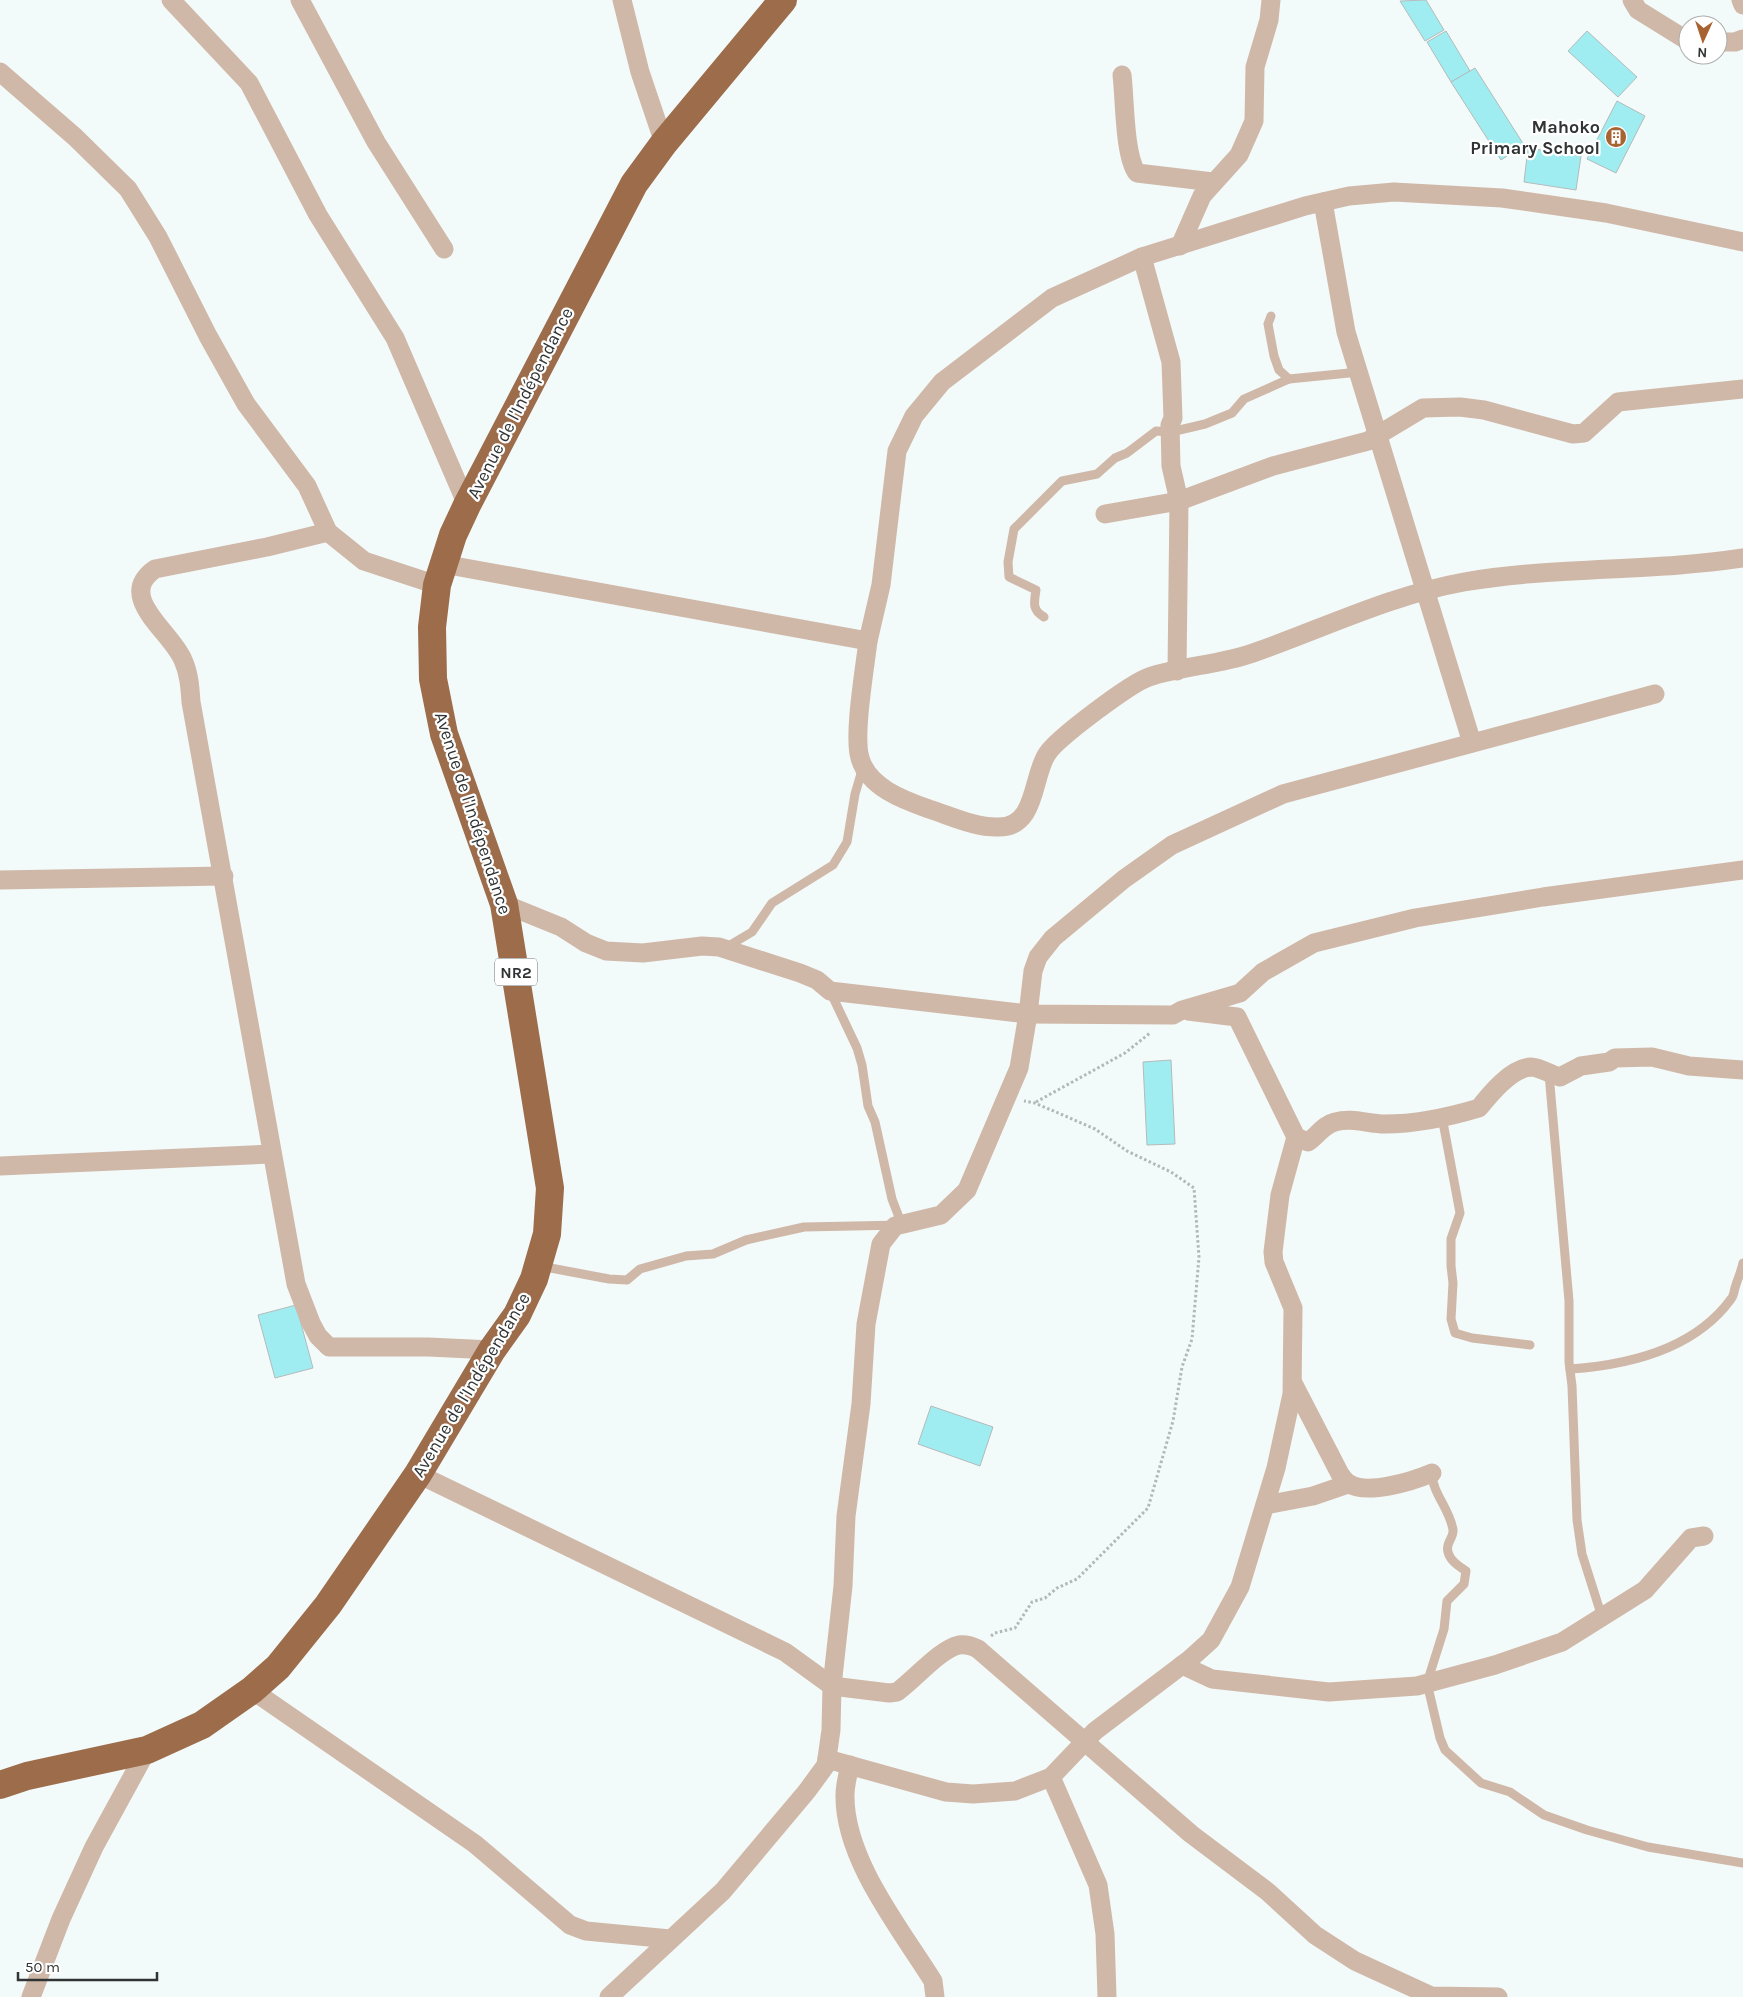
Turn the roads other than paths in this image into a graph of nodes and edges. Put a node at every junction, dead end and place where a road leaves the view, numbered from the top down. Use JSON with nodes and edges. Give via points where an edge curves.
{"nodes":[{"id":1,"x":171,"y":0,"type":"edge"},
{"id":2,"x":300,"y":0,"type":"edge"},
{"id":3,"x":622,"y":0,"type":"edge"},
{"id":4,"x":783,"y":0,"type":"edge"},
{"id":5,"x":1271,"y":0,"type":"edge"},
{"id":6,"x":1632,"y":0,"type":"edge"},
{"id":7,"x":1741,"y":0,"type":"edge"},
{"id":8,"x":1743,"y":5,"type":"edge"},
{"id":9,"x":1678,"y":35,"type":"edge"},
{"id":10,"x":1743,"y":39,"type":"edge"},
{"id":11,"x":1728,"y":42,"type":"edge"},
{"id":12,"x":0,"y":72,"type":"edge"},
{"id":13,"x":1122,"y":75,"type":"dead end"},
{"id":14,"x":664,"y":143,"type":"junction"},
{"id":15,"x":1213,"y":182,"type":"junction"},
{"id":16,"x":1322,"y":202,"type":"junction"},
{"id":17,"x":1743,"y":242,"type":"edge"},
{"id":18,"x":1180,"y":246,"type":"junction"},
{"id":19,"x":444,"y":249,"type":"dead end"},
{"id":20,"x":1142,"y":257,"type":"junction"},
{"id":21,"x":1271,"y":316,"type":"dead end"},
{"id":22,"x":1359,"y":372,"type":"junction"},
{"id":23,"x":1289,"y":379,"type":"junction"},
{"id":24,"x":1743,"y":389,"type":"edge"},
{"id":25,"x":1171,"y":432,"type":"junction"},
{"id":26,"x":1378,"y":435,"type":"junction"},
{"id":27,"x":1179,"y":501,"type":"junction"},
{"id":28,"x":467,"y":506,"type":"junction"},
{"id":29,"x":1106,"y":514,"type":"dead end"},
{"id":30,"x":328,"y":532,"type":"junction"},
{"id":31,"x":1743,"y":558,"type":"edge"},
{"id":32,"x":440,"y":575,"type":"junction"},
{"id":33,"x":1426,"y":591,"type":"junction"},
{"id":34,"x":1044,"y":617,"type":"dead end"},
{"id":35,"x":868,"y":641,"type":"junction"},
{"id":36,"x":1177,"y":672,"type":"junction"},
{"id":37,"x":1655,"y":694,"type":"dead end"},
{"id":38,"x":1472,"y":743,"type":"junction"},
{"id":39,"x":864,"y":765,"type":"junction"},
{"id":40,"x":1743,"y":870,"type":"edge"},
{"id":41,"x":224,"y":876,"type":"junction"},
{"id":42,"x":0,"y":880,"type":"edge"},
{"id":43,"x":504,"y":904,"type":"junction"},
{"id":44,"x":724,"y":948,"type":"junction"},
{"id":45,"x":1249,"y":984,"type":"junction"},
{"id":46,"x":830,"y":991,"type":"junction"},
{"id":47,"x":1178,"y":1013,"type":"junction"},
{"id":48,"x":1028,"y":1014,"type":"junction"},
{"id":49,"x":1240,"y":1022,"type":"junction"},
{"id":50,"x":1743,"y":1070,"type":"edge"},
{"id":51,"x":1549,"y":1074,"type":"junction"},
{"id":52,"x":1442,"y":1117,"type":"junction"},
{"id":53,"x":1296,"y":1137,"type":"junction"},
{"id":54,"x":272,"y":1154,"type":"junction"},
{"id":55,"x":0,"y":1166,"type":"edge"},
{"id":56,"x":902,"y":1224,"type":"junction"},
{"id":57,"x":1743,"y":1263,"type":"edge"},
{"id":58,"x":538,"y":1266,"type":"junction"},
{"id":59,"x":1530,"y":1345,"type":"dead end"},
{"id":60,"x":492,"y":1350,"type":"junction"},
{"id":61,"x":1570,"y":1369,"type":"junction"},
{"id":62,"x":1292,"y":1382,"type":"junction"},
{"id":63,"x":1432,"y":1472,"type":"joint"},
{"id":64,"x":418,"y":1474,"type":"junction"},
{"id":65,"x":1348,"y":1484,"type":"junction"},
{"id":66,"x":1265,"y":1505,"type":"junction"},
{"id":67,"x":1704,"y":1536,"type":"dead end"},
{"id":68,"x":1602,"y":1618,"type":"junction"},
{"id":69,"x":1182,"y":1665,"type":"junction"},
{"id":70,"x":1427,"y":1683,"type":"junction"},
{"id":71,"x":832,"y":1686,"type":"junction"},
{"id":72,"x":252,"y":1690,"type":"junction"},
{"id":73,"x":1086,"y":1742,"type":"junction"},
{"id":74,"x":147,"y":1750,"type":"junction"},
{"id":75,"x":827,"y":1759,"type":"junction"},
{"id":76,"x":850,"y":1765,"type":"junction"},
{"id":77,"x":1051,"y":1777,"type":"junction"},
{"id":78,"x":0,"y":1785,"type":"edge"},
{"id":79,"x":1743,"y":1863,"type":"edge"},
{"id":80,"x":670,"y":1939,"type":"junction"},
{"id":81,"x":31,"y":1997,"type":"edge"},
{"id":82,"x":610,"y":1997,"type":"edge"},
{"id":83,"x":935,"y":1997,"type":"edge"},
{"id":84,"x":1108,"y":1997,"type":"edge"},
{"id":85,"x":1498,"y":1997,"type":"edge"}],
"edges":[{"from":1,"to":28,"type":"street","via":[[249,83],[318,215],[395,338]]},
{"from":2,"to":19,"type":"street","via":[[376,142]]},
{"from":3,"to":14,"type":"street","via":[[640,72]]},
{"from":4,"to":14,"type":"highway","name":"Avenue de l'Indépendance","number":"NR2"},
{"from":5,"to":15,"type":"street","via":[[1269,20],[1255,68],[1254,121],[1239,155]]},
{"from":6,"to":9,"type":"street","via":[[1638,10]]},
{"from":7,"to":8,"type":"street"},
{"from":10,"to":11,"type":"street"},
{"from":12,"to":30,"type":"street","via":[[75,137],[128,190],[158,237],[246,404],[307,486]]},
{"from":13,"to":15,"type":"street","via":[[1127,138],[1137,173]]},
{"from":14,"to":28,"type":"highway","name":"Avenue de l'Indépendance","number":"NR2","via":[[634,184]]},
{"from":15,"to":18,"type":"street","via":[[1202,196]]},
{"from":16,"to":17,"type":"street","via":[[1394,192],[1502,198],[1606,213]]},
{"from":16,"to":18,"type":"street"},
{"from":16,"to":22,"type":"street","via":[[1346,332]]},
{"from":18,"to":20,"type":"street"},
{"from":20,"to":25,"type":"street","via":[[1171,362]]},
{"from":20,"to":35,"type":"street","via":[[1052,298],[942,382],[914,416],[897,451],[881,585]]},
{"from":21,"to":23,"type":"lane","via":[[1268,324],[1274,356],[1279,370]]},
{"from":22,"to":23,"type":"lane"},
{"from":22,"to":26,"type":"street"},
{"from":23,"to":25,"type":"lane","via":[[1244,399],[1232,412],[1205,424]]},
{"from":24,"to":26,"type":"street","via":[[1618,402],[1584,433],[1558,432],[1484,410],[1460,407],[1423,408]]},
{"from":25,"to":27,"type":"street","via":[[1171,466]]},
{"from":25,"to":34,"type":"lane","via":[[1156,431],[1127,453],[1114,458],[1097,474],[1062,481],[1014,529],[1008,562],[1009,577],[1036,590],[1033,606]]},
{"from":26,"to":27,"type":"street","via":[[1368,441],[1273,466]]},
{"from":26,"to":33,"type":"street"},
{"from":27,"to":29,"type":"street"},
{"from":27,"to":36,"type":"street"},
{"from":28,"to":32,"type":"highway","name":"Avenue de l'Indépendance","number":"NR2"},
{"from":30,"to":32,"type":"street","via":[[364,561]]},
{"from":30,"to":41,"type":"street","via":[[155,569],[144,577],[140,585],[141,599],[182,658],[189,680]]},
{"from":31,"to":33,"type":"street","via":[[1701,564],[1538,573],[1464,582]]},
{"from":32,"to":35,"type":"street"},
{"from":32,"to":43,"type":"highway","name":"Avenue de l'Indépendance","number":"NR2","via":[[432,627],[433,679],[444,734]]},
{"from":33,"to":36,"type":"street","via":[[1249,654]]},
{"from":33,"to":38,"type":"street"},
{"from":35,"to":39,"type":"street","via":[[858,736]]},
{"from":36,"to":39,"type":"street","via":[[1148,677],[1061,738],[1048,751],[1038,770],[1033,800],[1027,810],[1017,821],[1001,828],[975,824],[901,800],[874,781]]},
{"from":37,"to":38,"type":"street"},
{"from":38,"to":48,"type":"street","via":[[1283,794],[1172,845],[1053,938],[1038,957],[1033,971]]},
{"from":39,"to":44,"type":"lane","via":[[855,794],[847,842],[833,865],[772,903],[752,932]]},
{"from":40,"to":45,"type":"street","via":[[1415,918],[1314,943],[1263,972]]},
{"from":41,"to":42,"type":"street"},
{"from":41,"to":54,"type":"street"},
{"from":43,"to":44,"type":"street","via":[[561,927],[606,951],[643,953],[702,946]]},
{"from":43,"to":58,"type":"highway","name":"Avenue de l'Indépendance","number":"NR2","via":[[550,1188],[547,1234]]},
{"from":44,"to":46,"type":"street","via":[[800,973],[817,980]]},
{"from":45,"to":47,"type":"street","via":[[1240,993]]},
{"from":45,"to":49,"type":"street"},
{"from":46,"to":48,"type":"street"},
{"from":46,"to":56,"type":"lane","via":[[857,1048],[868,1106],[875,1122],[892,1199]]},
{"from":47,"to":48,"type":"street"},
{"from":47,"to":49,"type":"street","via":[[1237,1017]]},
{"from":48,"to":56,"type":"street","via":[[1018,1068],[967,1190],[941,1215]]},
{"from":49,"to":53,"type":"street"},
{"from":50,"to":51,"type":"street","via":[[1689,1066],[1652,1057],[1625,1057],[1581,1066],[1560,1077]]},
{"from":51,"to":52,"type":"street","via":[[1531,1067],[1516,1072],[1479,1108]]},
{"from":51,"to":61,"type":"lane","via":[[1569,1301]]},
{"from":52,"to":53,"type":"street","via":[[1382,1124],[1342,1120],[1324,1126],[1308,1142]]},
{"from":52,"to":59,"type":"lane","via":[[1460,1213],[1451,1239],[1453,1283],[1450,1319],[1455,1333]]},
{"from":53,"to":62,"type":"street","via":[[1280,1195],[1273,1252],[1293,1308]]},
{"from":54,"to":55,"type":"street"},
{"from":54,"to":60,"type":"street","via":[[296,1284],[311,1323],[329,1347],[428,1346]]},
{"from":56,"to":58,"type":"lane","via":[[804,1227],[746,1240],[713,1254],[686,1256],[640,1269],[627,1280]]},
{"from":56,"to":71,"type":"street","via":[[895,1226],[881,1244],[866,1324],[861,1404],[846,1516],[843,1586]]},
{"from":57,"to":61,"type":"lane","via":[[1733,1298],[1711,1321],[1684,1341],[1642,1358]]},
{"from":58,"to":60,"type":"highway","name":"Avenue de l'Indépendance","number":"NR2","via":[[516,1315]]},
{"from":60,"to":64,"type":"highway","name":"Avenue de l'Indépendance","number":"NR2"},
{"from":61,"to":68,"type":"lane","via":[[1579,1535]]},
{"from":62,"to":65,"type":"street"},
{"from":62,"to":66,"type":"street","via":[[1276,1468]]},
{"from":63,"to":65,"type":"street","via":[[1369,1489]]},
{"from":63,"to":70,"type":"lane","via":[[1432,1483],[1448,1509],[1453,1533],[1448,1552],[1454,1562],[1466,1571],[1464,1584],[1447,1601],[1444,1629]]},
{"from":64,"to":71,"type":"street","via":[[785,1652]]},
{"from":64,"to":72,"type":"highway","name":"Avenue de l'Indépendance","number":"NR2","via":[[328,1605],[278,1667]]},
{"from":65,"to":66,"type":"street","via":[[1313,1496]]},
{"from":66,"to":69,"type":"street","via":[[1240,1587],[1212,1640]]},
{"from":67,"to":68,"type":"street","via":[[1692,1538],[1645,1590]]},
{"from":68,"to":70,"type":"street","via":[[1562,1642],[1496,1665]]},
{"from":69,"to":70,"type":"street","via":[[1212,1679],[1329,1692]]},
{"from":69,"to":73,"type":"street","via":[[1095,1731]]},
{"from":70,"to":79,"type":"lane","via":[[1446,1750],[1481,1782],[1510,1792],[1544,1815],[1587,1830],[1648,1847]]},
{"from":71,"to":73,"type":"street","via":[[897,1692],[947,1651],[958,1645],[969,1645],[978,1649]]},
{"from":71,"to":75,"type":"street"},
{"from":72,"to":74,"type":"highway","name":"Avenue de l'Indépendance","number":"NR2","via":[[202,1725]]},
{"from":72,"to":80,"type":"street","via":[[475,1844],[570,1925],[586,1931]]},
{"from":73,"to":77,"type":"street"},
{"from":73,"to":85,"type":"street","via":[[1191,1834],[1268,1892],[1314,1935],[1355,1961],[1431,1996]]},
{"from":74,"to":78,"type":"highway","name":"Avenue de l'Indépendance","number":"NR2","via":[[27,1776]]},
{"from":74,"to":81,"type":"street","via":[[94,1847],[61,1919]]},
{"from":75,"to":76,"type":"street"},
{"from":75,"to":80,"type":"street","via":[[807,1791],[723,1890]]},
{"from":76,"to":77,"type":"street","via":[[946,1792],[973,1794],[1016,1791]]},
{"from":76,"to":83,"type":"street","via":[[845,1795],[853,1840],[869,1878],[932,1981]]},
{"from":77,"to":84,"type":"street","via":[[1098,1886],[1105,1934]]},
{"from":80,"to":82,"type":"street"}]}
